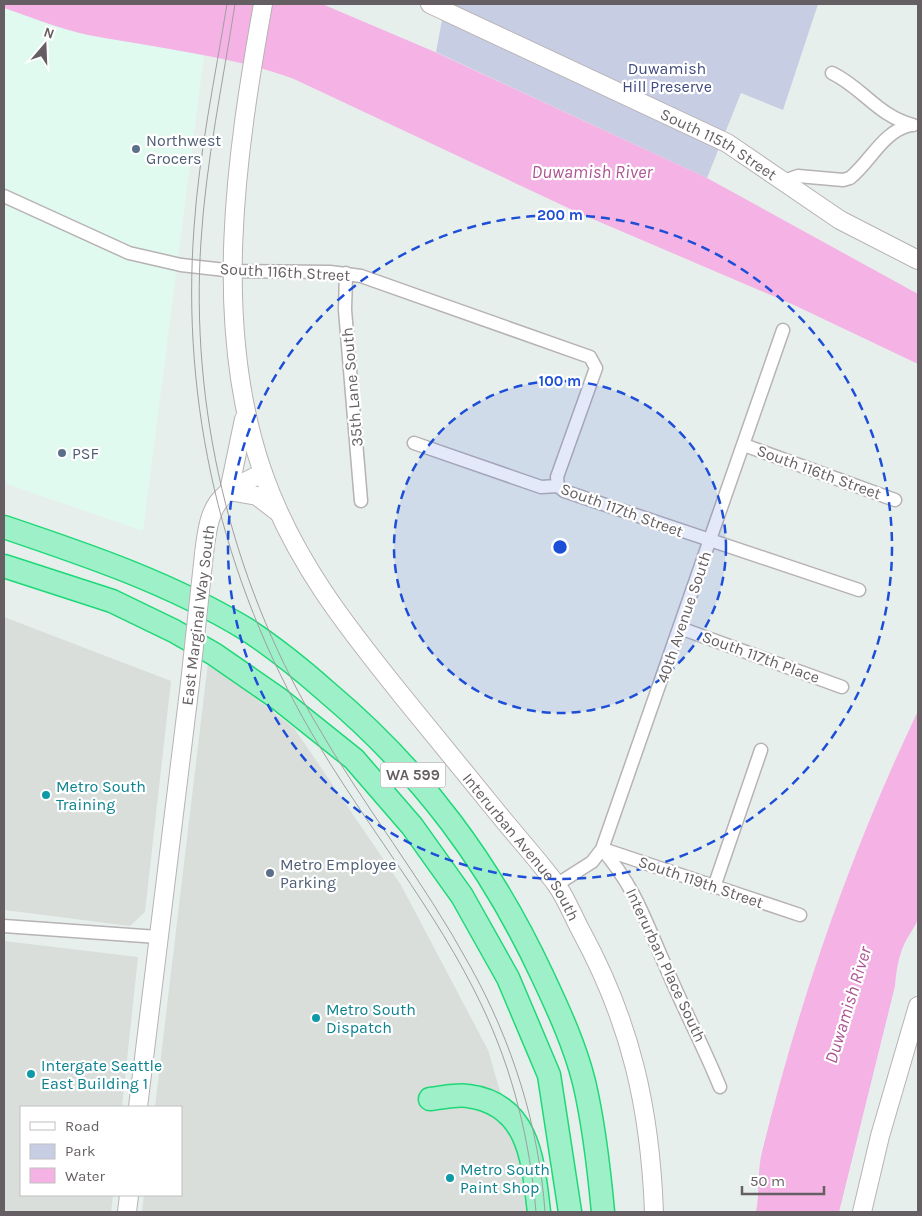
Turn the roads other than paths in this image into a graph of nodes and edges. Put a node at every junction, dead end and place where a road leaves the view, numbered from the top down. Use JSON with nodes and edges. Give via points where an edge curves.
{"nodes":[{"id":1,"x":263,"y":4,"type":"edge"},
{"id":2,"x":430,"y":4,"type":"edge"},
{"id":3,"x":832,"y":73,"type":"dead end"},
{"id":4,"x":914,"y":126,"type":"edge"},
{"id":5,"x":784,"y":181,"type":"junction"},
{"id":6,"x":4,"y":196,"type":"edge"},
{"id":7,"x":918,"y":260,"type":"edge"},
{"id":8,"x":234,"y":271,"type":"junction"},
{"id":9,"x":346,"y":273,"type":"junction"},
{"id":10,"x":783,"y":330,"type":"dead end"},
{"id":11,"x":245,"y":408,"type":"junction"},
{"id":12,"x":414,"y":443,"type":"dead end"},
{"id":13,"x":744,"y":445,"type":"junction"},
{"id":14,"x":263,"y":473,"type":"junction"},
{"id":15,"x":558,"y":486,"type":"junction"},
{"id":16,"x":229,"y":491,"type":"junction"},
{"id":17,"x":896,"y":500,"type":"dead end"},
{"id":18,"x":361,"y":501,"type":"dead end"},
{"id":19,"x":278,"y":512,"type":"junction"},
{"id":20,"x":4,"y":527,"type":"edge"},
{"id":21,"x":710,"y":541,"type":"junction"},
{"id":22,"x":4,"y":566,"type":"edge"},
{"id":23,"x":859,"y":590,"type":"dead end"},
{"id":24,"x":680,"y":628,"type":"junction"},
{"id":25,"x":842,"y":686,"type":"dead end"},
{"id":26,"x":761,"y":750,"type":"dead end"},
{"id":27,"x":602,"y":848,"type":"junction"},
{"id":28,"x":556,"y":885,"type":"junction"},
{"id":29,"x":714,"y":887,"type":"junction"},
{"id":30,"x":800,"y":916,"type":"dead end"},
{"id":31,"x":4,"y":926,"type":"edge"},
{"id":32,"x":158,"y":937,"type":"junction"},
{"id":33,"x":918,"y":1006,"type":"edge"},
{"id":34,"x":720,"y":1087,"type":"dead end"},
{"id":35,"x":430,"y":1099,"type":"dead end"},
{"id":36,"x":138,"y":1106,"type":"edge"},
{"id":37,"x":128,"y":1196,"type":"edge"},
{"id":38,"x":127,"y":1212,"type":"edge"},
{"id":39,"x":539,"y":1212,"type":"edge"},
{"id":40,"x":570,"y":1212,"type":"edge"},
{"id":41,"x":604,"y":1212,"type":"edge"},
{"id":42,"x":654,"y":1212,"type":"edge"},
{"id":43,"x":862,"y":1212,"type":"edge"}],
"edges":[{"from":1,"to":8,"type":"street","via":[[245,106],[236,190]]},
{"from":2,"to":5,"type":"street","name":"South 115th Street","via":[[728,143]]},
{"from":3,"to":4,"type":"street","via":[[856,87],[880,111]]},
{"from":4,"to":5,"type":"street","via":[[896,130],[850,178],[798,176]]},
{"from":5,"to":7,"type":"street","name":"South 115th Street","via":[[840,220]]},
{"from":6,"to":8,"type":"street","name":"South 116th Street","via":[[129,253],[181,265]]},
{"from":8,"to":9,"type":"street","name":"South 116th Street"},
{"from":8,"to":11,"type":"street","via":[[236,344]]},
{"from":9,"to":15,"type":"street","name":"South 116th Street","via":[[392,286],[590,357],[596,368],[557,477]]},
{"from":9,"to":18,"type":"street","name":"35th Lane South","via":[[345,310]]},
{"from":10,"to":13,"type":"street","name":"40th Avenue South"},
{"from":11,"to":14,"type":"street"},
{"from":11,"to":16,"type":"street"},
{"from":12,"to":15,"type":"street","name":"South 117th Street","via":[[541,488]]},
{"from":13,"to":17,"type":"street","name":"South 116th Street"},
{"from":13,"to":21,"type":"street","name":"40th Avenue South"},
{"from":14,"to":16,"type":"street","name":"East Marginal Way South"},
{"from":14,"to":19,"type":"street","name":"Interurban Avenue South"},
{"from":15,"to":21,"type":"street","name":"South 117th Street","via":[[564,491]]},
{"from":16,"to":19,"type":"street","via":[[256,496]]},
{"from":16,"to":32,"type":"street","name":"East Marginal Way South","bridge":true,"via":[[210,514]]},
{"from":19,"to":28,"type":"street","name":"Interurban Avenue South","via":[[303,561],[335,612]]},
{"from":20,"to":41,"type":"highway","number":"WA 599","via":[[117,565],[174,590],[246,630],[293,663],[346,708],[419,781],[466,840],[496,887],[560,1014],[584,1081]]},
{"from":21,"to":23,"type":"street","name":"South 117th Street"},
{"from":21,"to":24,"type":"street","name":"40th Avenue South"},
{"from":22,"to":40,"type":"highway","number":"WA 599","via":[[112,601],[174,630],[279,699],[354,759],[412,826],[462,896],[508,978],[549,1075]]},
{"from":24,"to":25,"type":"street","name":"South 117th Place"},
{"from":24,"to":27,"type":"street","name":"40th Avenue South"},
{"from":26,"to":29,"type":"street"},
{"from":27,"to":28,"type":"street","name":"40th Avenue South","via":[[592,862]]},
{"from":27,"to":29,"type":"street","name":"South 119th Street"},
{"from":27,"to":34,"type":"street","name":"Interurban Place South","via":[[626,878],[644,911],[665,966],[701,1039]]},
{"from":28,"to":42,"type":"street","name":"Interurban Avenue South","via":[[598,962],[621,1016],[648,1121]]},
{"from":29,"to":30,"type":"street","name":"South 119th Street"},
{"from":31,"to":32,"type":"street"},
{"from":32,"to":36,"type":"street","name":"East Marginal Way South"},
{"from":33,"to":43,"type":"street","via":[[880,1136]]},
{"from":35,"to":39,"type":"highway","via":[[467,1095],[504,1108],[519,1125],[529,1151]]},
{"from":37,"to":38,"type":"street"}]}
